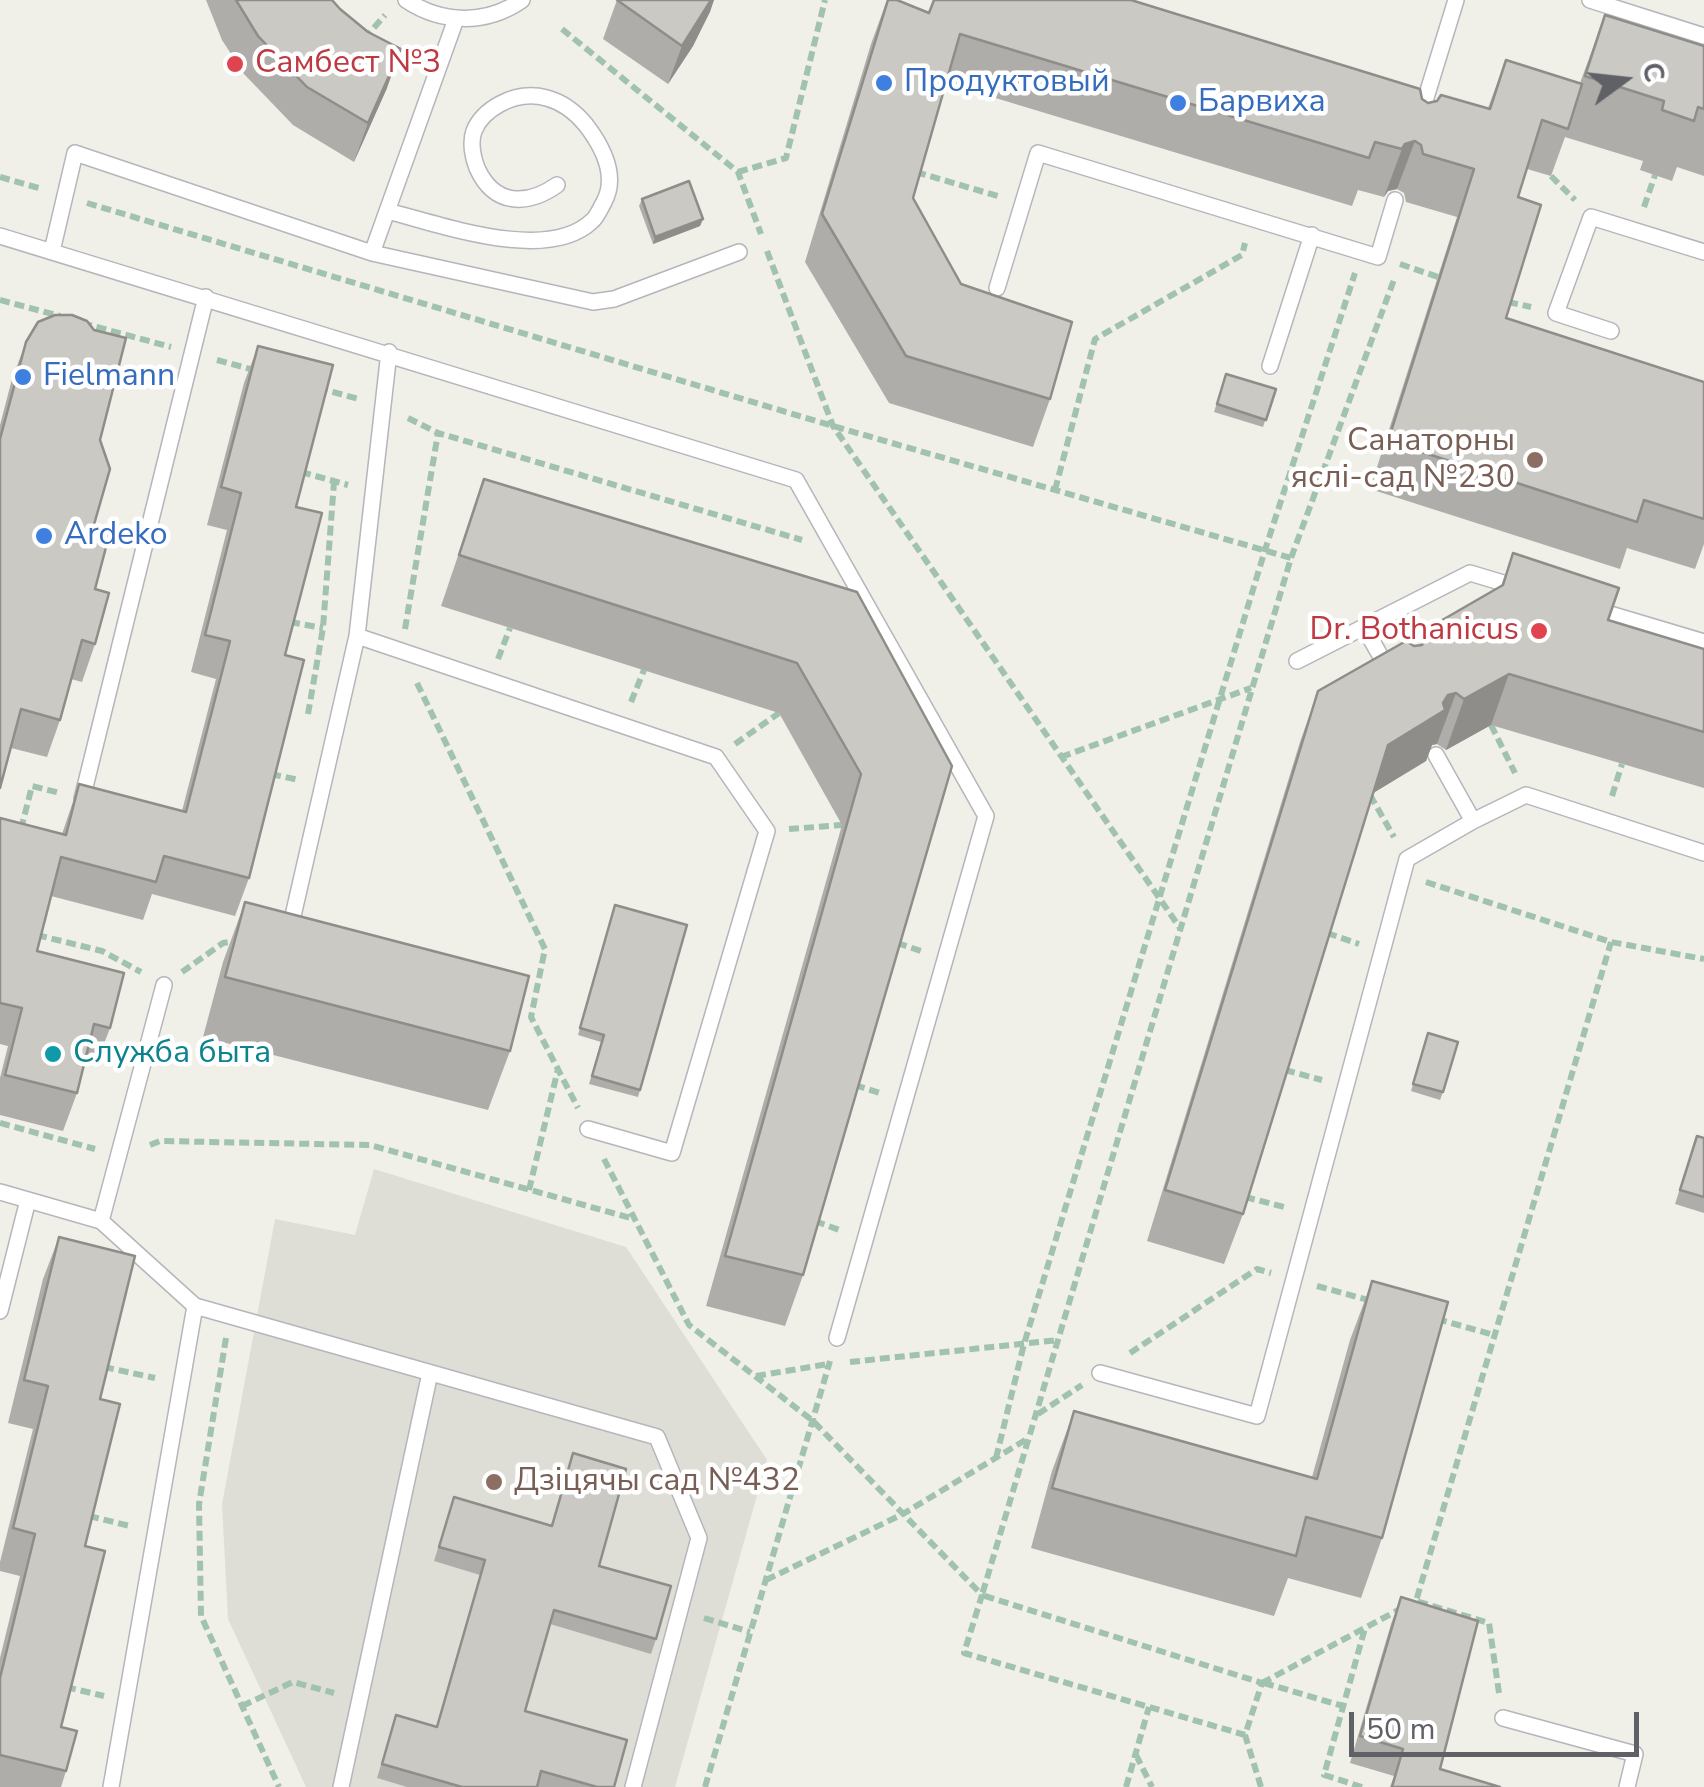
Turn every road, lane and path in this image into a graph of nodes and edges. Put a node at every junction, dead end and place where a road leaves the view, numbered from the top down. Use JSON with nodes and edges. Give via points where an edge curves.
{"nodes":[{"id":1,"x":406,"y":0,"type":"edge"},
{"id":2,"x":522,"y":0,"type":"edge"},
{"id":3,"x":826,"y":0,"type":"edge"},
{"id":4,"x":1456,"y":0,"type":"edge"},
{"id":5,"x":1590,"y":0,"type":"edge"},
{"id":6,"x":386,"y":12,"type":"dead end"},
{"id":7,"x":456,"y":19,"type":"junction"},
{"id":8,"x":562,"y":29,"type":"dead end"},
{"id":9,"x":1704,"y":36,"type":"edge"},
{"id":10,"x":354,"y":50,"type":"edge"},
{"id":11,"x":1413,"y":140,"type":"edge"},
{"id":12,"x":738,"y":172,"type":"junction"},
{"id":13,"x":916,"y":172,"type":"edge"},
{"id":14,"x":0,"y":176,"type":"edge"},
{"id":15,"x":558,"y":184,"type":"dead end"},
{"id":16,"x":65,"y":196,"type":"junction"},
{"id":17,"x":1396,"y":200,"type":"edge"},
{"id":18,"x":1023,"y":204,"type":"junction"},
{"id":19,"x":387,"y":212,"type":"junction"},
{"id":20,"x":1253,"y":217,"type":"junction"},
{"id":21,"x":1312,"y":235,"type":"junction"},
{"id":22,"x":0,"y":236,"type":"edge"},
{"id":23,"x":52,"y":251,"type":"junction"},
{"id":24,"x":739,"y":252,"type":"dead end"},
{"id":25,"x":1704,"y":252,"type":"edge"},
{"id":26,"x":372,"y":253,"type":"junction"},
{"id":27,"x":1370,"y":254,"type":"junction"},
{"id":28,"x":1399,"y":264,"type":"junction"},
{"id":29,"x":1438,"y":277,"type":"edge"},
{"id":30,"x":996,"y":288,"type":"dead end"},
{"id":31,"x":206,"y":297,"type":"junction"},
{"id":32,"x":1611,"y":331,"type":"dead end"},
{"id":33,"x":389,"y":352,"type":"junction"},
{"id":34,"x":1270,"y":366,"type":"dead end"},
{"id":35,"x":833,"y":426,"type":"junction"},
{"id":36,"x":301,"y":472,"type":"edge"},
{"id":37,"x":334,"y":482,"type":"junction"},
{"id":38,"x":1054,"y":490,"type":"junction"},
{"id":39,"x":374,"y":492,"type":"junction"},
{"id":40,"x":836,"y":550,"type":"junction"},
{"id":41,"x":1265,"y":550,"type":"junction"},
{"id":42,"x":1291,"y":558,"type":"junction"},
{"id":43,"x":1546,"y":596,"type":"edge"},
{"id":44,"x":1584,"y":607,"type":"edge"},
{"id":45,"x":290,"y":622,"type":"edge"},
{"id":46,"x":1364,"y":627,"type":"junction"},
{"id":47,"x":323,"y":628,"type":"junction"},
{"id":48,"x":358,"y":636,"type":"junction"},
{"id":49,"x":1704,"y":642,"type":"edge"},
{"id":50,"x":401,"y":650,"type":"junction"},
{"id":51,"x":1298,"y":661,"type":"dead end"},
{"id":52,"x":1397,"y":686,"type":"edge"},
{"id":53,"x":1252,"y":687,"type":"junction"},
{"id":54,"x":1220,"y":699,"type":"junction"},
{"id":55,"x":779,"y":713,"type":"edge"},
{"id":56,"x":307,"y":723,"type":"dead end"},
{"id":57,"x":1491,"y":725,"type":"edge"},
{"id":58,"x":1436,"y":755,"type":"edge"},
{"id":59,"x":716,"y":757,"type":"junction"},
{"id":60,"x":1061,"y":757,"type":"junction"},
{"id":61,"x":300,"y":761,"type":"dead end"},
{"id":62,"x":297,"y":780,"type":"dead end"},
{"id":63,"x":1370,"y":795,"type":"edge"},
{"id":64,"x":1526,"y":795,"type":"junction"},
{"id":65,"x":82,"y":799,"type":"edge"},
{"id":66,"x":1473,"y":820,"type":"junction"},
{"id":67,"x":842,"y":825,"type":"edge"},
{"id":68,"x":766,"y":831,"type":"junction"},
{"id":69,"x":1704,"y":852,"type":"edge"},
{"id":70,"x":1405,"y":867,"type":"junction"},
{"id":71,"x":1160,"y":899,"type":"junction"},
{"id":72,"x":1180,"y":929,"type":"junction"},
{"id":73,"x":297,"y":931,"type":"joint"},
{"id":74,"x":37,"y":935,"type":"edge"},
{"id":75,"x":1611,"y":942,"type":"junction"},
{"id":76,"x":1704,"y":959,"type":"edge"},
{"id":77,"x":164,"y":985,"type":"junction"},
{"id":78,"x":558,"y":1069,"type":"junction"},
{"id":79,"x":1284,"y":1070,"type":"edge"},
{"id":80,"x":1346,"y":1086,"type":"junction"},
{"id":81,"x":0,"y":1123,"type":"edge"},
{"id":82,"x":588,"y":1129,"type":"junction"},
{"id":83,"x":118,"y":1156,"type":"junction"},
{"id":84,"x":529,"y":1190,"type":"junction"},
{"id":85,"x":0,"y":1192,"type":"edge"},
{"id":86,"x":1245,"y":1196,"type":"edge"},
{"id":87,"x":28,"y":1200,"type":"junction"},
{"id":88,"x":1312,"y":1214,"type":"junction"},
{"id":89,"x":634,"y":1219,"type":"junction"},
{"id":90,"x":101,"y":1221,"type":"junction"},
{"id":91,"x":195,"y":1306,"type":"junction"},
{"id":92,"x":0,"y":1311,"type":"edge"},
{"id":93,"x":230,"y":1316,"type":"junction"},
{"id":94,"x":837,"y":1338,"type":"joint"},
{"id":95,"x":1058,"y":1340,"type":"junction"},
{"id":96,"x":1024,"y":1344,"type":"junction"},
{"id":97,"x":830,"y":1364,"type":"junction"},
{"id":98,"x":103,"y":1367,"type":"edge"},
{"id":99,"x":430,"y":1373,"type":"junction"},
{"id":100,"x":1100,"y":1373,"type":"dead end"},
{"id":101,"x":755,"y":1376,"type":"junction"},
{"id":102,"x":182,"y":1384,"type":"junction"},
{"id":103,"x":813,"y":1421,"type":"junction"},
{"id":104,"x":1028,"y":1438,"type":"junction"},
{"id":105,"x":996,"y":1458,"type":"junction"},
{"id":106,"x":903,"y":1514,"type":"junction"},
{"id":107,"x":88,"y":1516,"type":"edge"},
{"id":108,"x":156,"y":1532,"type":"junction"},
{"id":109,"x":766,"y":1580,"type":"junction"},
{"id":110,"x":982,"y":1596,"type":"junction"},
{"id":111,"x":1416,"y":1600,"type":"junction"},
{"id":112,"x":680,"y":1612,"type":"junction"},
{"id":113,"x":1365,"y":1628,"type":"junction"},
{"id":114,"x":750,"y":1632,"type":"junction"},
{"id":115,"x":1262,"y":1682,"type":"junction"},
{"id":116,"x":66,"y":1687,"type":"edge"},
{"id":117,"x":360,"y":1700,"type":"junction"},
{"id":118,"x":126,"y":1702,"type":"junction"},
{"id":119,"x":242,"y":1706,"type":"junction"},
{"id":120,"x":1343,"y":1706,"type":"junction"},
{"id":121,"x":1149,"y":1707,"type":"junction"},
{"id":122,"x":1503,"y":1718,"type":"joint"},
{"id":123,"x":1245,"y":1736,"type":"junction"},
{"id":124,"x":1135,"y":1754,"type":"junction"},
{"id":125,"x":111,"y":1787,"type":"edge"},
{"id":126,"x":280,"y":1787,"type":"edge"},
{"id":127,"x":340,"y":1787,"type":"edge"},
{"id":128,"x":634,"y":1787,"type":"edge"},
{"id":129,"x":704,"y":1787,"type":"edge"},
{"id":130,"x":1126,"y":1787,"type":"edge"},
{"id":131,"x":1152,"y":1787,"type":"edge"},
{"id":132,"x":1261,"y":1787,"type":"edge"},
{"id":133,"x":1362,"y":1787,"type":"edge"},
{"id":134,"x":1627,"y":1787,"type":"edge"}],
"edges":[{"from":1,"to":7,"type":"lane"},
{"from":2,"to":7,"type":"lane","via":[[488,16]]},
{"from":3,"to":12,"type":"path","via":[[786,158]]},
{"from":4,"to":11,"type":"lane"},
{"from":5,"to":9,"type":"lane"},
{"from":6,"to":10,"type":"path"},
{"from":7,"to":19,"type":"lane"},
{"from":8,"to":12,"type":"path"},
{"from":12,"to":35,"type":"path"},
{"from":13,"to":18,"type":"path"},
{"from":14,"to":16,"type":"path"},
{"from":15,"to":19,"type":"lane","via":[[520,200],[499,196],[482,178],[473,132],[486,112],[518,95],[543,96],[572,109],[597,139],[609,169],[607,196],[592,221],[564,237],[522,242]]},
{"from":16,"to":23,"type":"lane"},
{"from":16,"to":26,"type":"lane","via":[[75,153]]},
{"from":16,"to":35,"type":"path"},
{"from":17,"to":27,"type":"lane"},
{"from":18,"to":20,"type":"lane","via":[[1038,153]]},
{"from":18,"to":30,"type":"lane"},
{"from":19,"to":26,"type":"lane"},
{"from":20,"to":21,"type":"lane"},
{"from":20,"to":38,"type":"path","via":[[1242,255],[1094,339]]},
{"from":21,"to":27,"type":"lane"},
{"from":21,"to":34,"type":"lane"},
{"from":22,"to":23,"type":"lane"},
{"from":23,"to":31,"type":"lane"},
{"from":24,"to":26,"type":"lane","via":[[593,302]]},
{"from":25,"to":32,"type":"lane","via":[[1591,217],[1556,314]]},
{"from":27,"to":28,"type":"path"},
{"from":27,"to":41,"type":"path"},
{"from":28,"to":29,"type":"path"},
{"from":28,"to":42,"type":"path"},
{"from":31,"to":33,"type":"lane"},
{"from":31,"to":65,"type":"lane"},
{"from":33,"to":39,"type":"lane"},
{"from":33,"to":40,"type":"lane","via":[[796,480]]},
{"from":35,"to":38,"type":"path"},
{"from":35,"to":60,"type":"path"},
{"from":36,"to":37,"type":"path"},
{"from":37,"to":39,"type":"path"},
{"from":37,"to":47,"type":"path"},
{"from":38,"to":41,"type":"path"},
{"from":39,"to":48,"type":"lane"},
{"from":40,"to":50,"type":"path","via":[[438,433]]},
{"from":40,"to":94,"type":"lane","via":[[986,816]]},
{"from":41,"to":42,"type":"path"},
{"from":41,"to":54,"type":"path"},
{"from":42,"to":53,"type":"path"},
{"from":43,"to":46,"type":"lane","via":[[1470,573]]},
{"from":44,"to":49,"type":"lane"},
{"from":45,"to":47,"type":"path"},
{"from":46,"to":51,"type":"lane"},
{"from":46,"to":52,"type":"lane"},
{"from":47,"to":48,"type":"path"},
{"from":47,"to":56,"type":"path"},
{"from":48,"to":50,"type":"lane"},
{"from":48,"to":73,"type":"lane"},
{"from":50,"to":59,"type":"lane"},
{"from":50,"to":78,"type":"path","via":[[545,949],[532,1017]]},
{"from":53,"to":54,"type":"path"},
{"from":53,"to":72,"type":"path"},
{"from":54,"to":60,"type":"path"},
{"from":54,"to":71,"type":"path"},
{"from":55,"to":59,"type":"path"},
{"from":57,"to":64,"type":"path"},
{"from":58,"to":66,"type":"lane"},
{"from":59,"to":68,"type":"lane"},
{"from":60,"to":71,"type":"path"},
{"from":61,"to":62,"type":"path"},
{"from":63,"to":70,"type":"path"},
{"from":64,"to":66,"type":"lane"},
{"from":64,"to":69,"type":"lane"},
{"from":66,"to":70,"type":"lane"},
{"from":67,"to":68,"type":"path"},
{"from":68,"to":82,"type":"lane","via":[[672,1152]]},
{"from":70,"to":75,"type":"path"},
{"from":70,"to":80,"type":"lane"},
{"from":71,"to":72,"type":"path"},
{"from":71,"to":96,"type":"path"},
{"from":72,"to":95,"type":"path"},
{"from":73,"to":77,"type":"path","via":[[223,943]]},
{"from":74,"to":77,"type":"path","via":[[102,950]]},
{"from":75,"to":76,"type":"path"},
{"from":75,"to":111,"type":"path"},
{"from":77,"to":83,"type":"lane"},
{"from":78,"to":82,"type":"path"},
{"from":78,"to":84,"type":"path"},
{"from":79,"to":80,"type":"path"},
{"from":80,"to":88,"type":"lane"},
{"from":81,"to":83,"type":"path"},
{"from":82,"to":89,"type":"path"},
{"from":83,"to":84,"type":"path","via":[[160,1141],[370,1145]]},
{"from":83,"to":90,"type":"lane"},
{"from":84,"to":89,"type":"path"},
{"from":85,"to":87,"type":"lane"},
{"from":86,"to":88,"type":"path"},
{"from":87,"to":90,"type":"lane"},
{"from":87,"to":92,"type":"lane"},
{"from":88,"to":100,"type":"lane","via":[[1257,1416]]},
{"from":89,"to":101,"type":"path","via":[[689,1325]]},
{"from":90,"to":91,"type":"lane"},
{"from":91,"to":93,"type":"lane"},
{"from":91,"to":102,"type":"lane"},
{"from":93,"to":99,"type":"lane"},
{"from":93,"to":119,"type":"path","via":[[199,1504],[201,1616]]},
{"from":94,"to":97,"type":"path"},
{"from":95,"to":96,"type":"path"},
{"from":95,"to":104,"type":"path"},
{"from":96,"to":97,"type":"path"},
{"from":96,"to":105,"type":"path"},
{"from":97,"to":101,"type":"path"},
{"from":97,"to":103,"type":"path"},
{"from":98,"to":102,"type":"path"},
{"from":99,"to":112,"type":"lane","via":[[657,1436],[699,1538]]},
{"from":99,"to":117,"type":"lane"},
{"from":101,"to":103,"type":"path"},
{"from":102,"to":108,"type":"lane"},
{"from":103,"to":106,"type":"path"},
{"from":103,"to":109,"type":"path"},
{"from":104,"to":105,"type":"path"},
{"from":104,"to":110,"type":"path"},
{"from":105,"to":106,"type":"path"},
{"from":106,"to":109,"type":"path"},
{"from":106,"to":110,"type":"path"},
{"from":107,"to":108,"type":"path"},
{"from":108,"to":118,"type":"lane"},
{"from":109,"to":114,"type":"path"},
{"from":110,"to":115,"type":"path"},
{"from":110,"to":121,"type":"path","via":[[964,1653]]},
{"from":111,"to":113,"type":"path"},
{"from":111,"to":122,"type":"path","via":[[1489,1624]]},
{"from":112,"to":114,"type":"path"},
{"from":112,"to":128,"type":"lane"},
{"from":113,"to":115,"type":"path"},
{"from":113,"to":120,"type":"path"},
{"from":114,"to":129,"type":"path"},
{"from":115,"to":120,"type":"path"},
{"from":115,"to":123,"type":"path"},
{"from":116,"to":118,"type":"path"},
{"from":117,"to":119,"type":"path","via":[[293,1682]]},
{"from":117,"to":127,"type":"lane"},
{"from":118,"to":125,"type":"lane"},
{"from":119,"to":126,"type":"path"},
{"from":120,"to":133,"type":"path","via":[[1324,1775]]},
{"from":121,"to":123,"type":"path"},
{"from":121,"to":124,"type":"path"},
{"from":122,"to":134,"type":"lane","via":[[1635,1754]]},
{"from":123,"to":132,"type":"path"},
{"from":124,"to":130,"type":"path"},
{"from":124,"to":131,"type":"path"}]}
